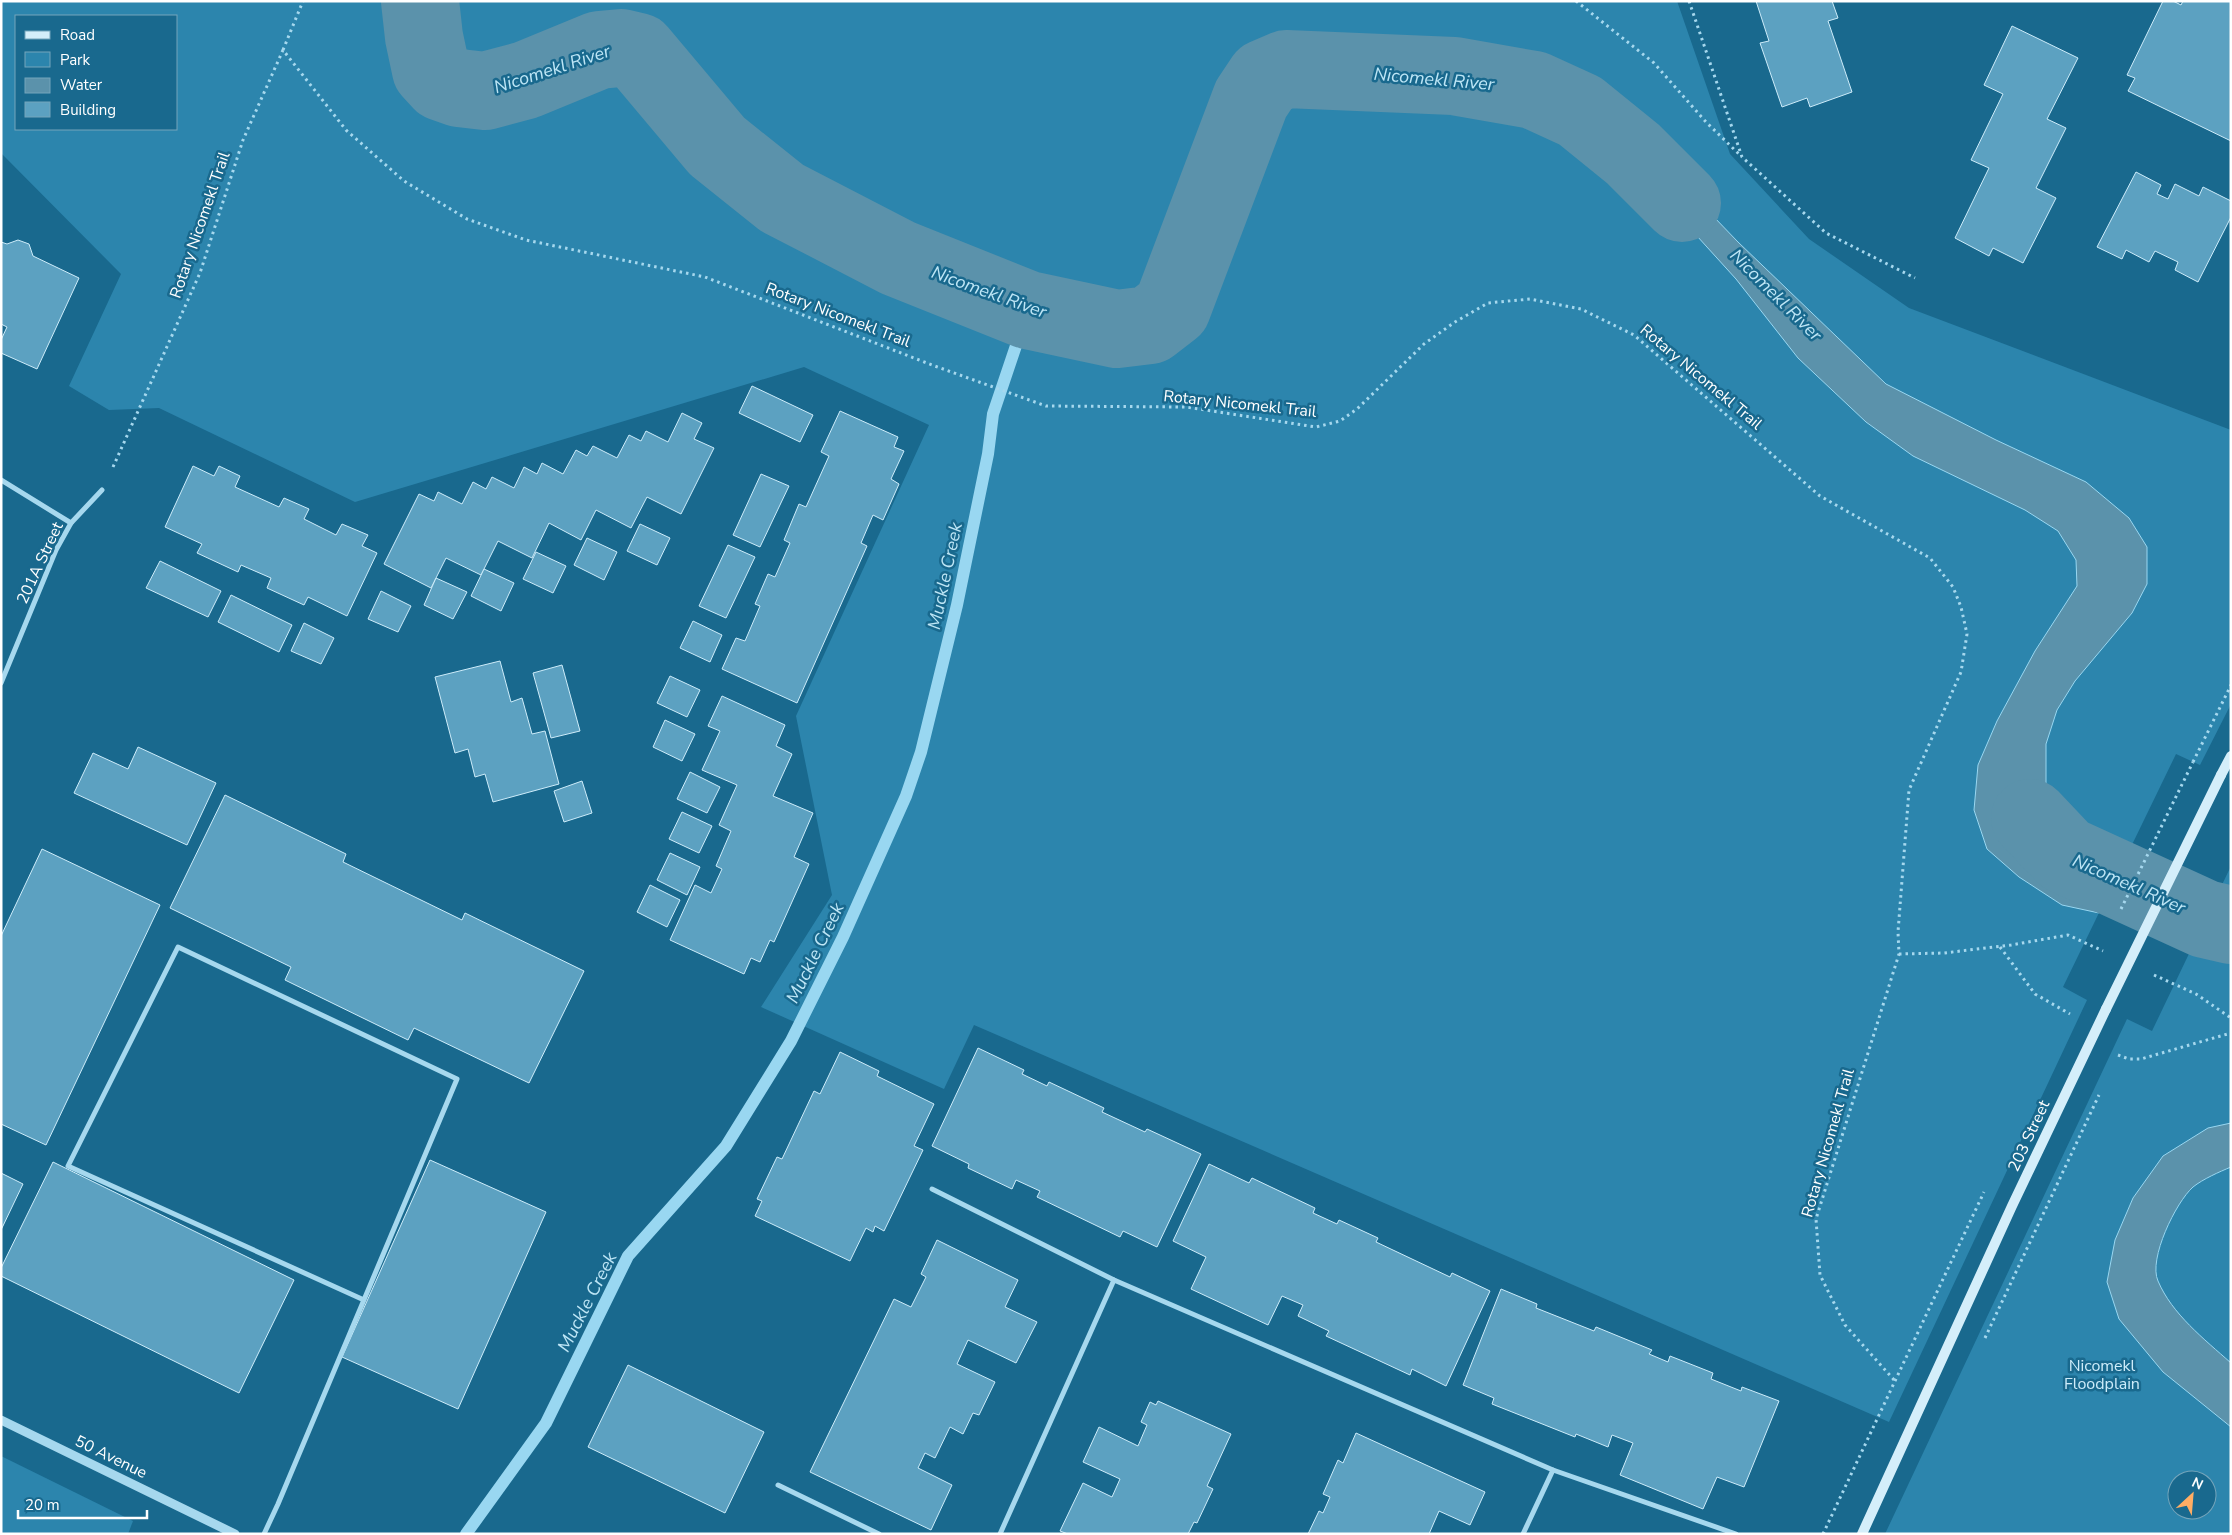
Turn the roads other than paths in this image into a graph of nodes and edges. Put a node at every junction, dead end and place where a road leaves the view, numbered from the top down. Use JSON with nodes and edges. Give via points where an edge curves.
{"nodes":[{"id":1,"x":1,"y":480,"type":"edge"},
{"id":2,"x":102,"y":490,"type":"road end"},
{"id":3,"x":71,"y":523,"type":"junction"},
{"id":4,"x":1,"y":683,"type":"edge"},
{"id":5,"x":2231,"y":756,"type":"edge"},
{"id":6,"x":932,"y":1189,"type":"dead end"},
{"id":7,"x":1114,"y":1280,"type":"junction"},
{"id":8,"x":364,"y":1300,"type":"junction"},
{"id":9,"x":1,"y":1420,"type":"edge"},
{"id":10,"x":1554,"y":1470,"type":"junction"},
{"id":11,"x":778,"y":1485,"type":"dead end"},
{"id":12,"x":236,"y":1534,"type":"edge"},
{"id":13,"x":264,"y":1534,"type":"edge"},
{"id":14,"x":878,"y":1534,"type":"edge"},
{"id":15,"x":1000,"y":1534,"type":"edge"},
{"id":16,"x":1523,"y":1534,"type":"edge"},
{"id":17,"x":1736,"y":1534,"type":"edge"},
{"id":18,"x":1862,"y":1534,"type":"edge"}],
"edges":[{"from":1,"to":3,"type":"street"},
{"from":2,"to":3,"type":"street","name":"201A Street"},
{"from":3,"to":4,"type":"street","name":"201A Street","via":[[56,550]]},
{"from":5,"to":18,"type":"main road","name":"203 Street","bridge":true,"via":[[2012,1206]]},
{"from":6,"to":7,"type":"street"},
{"from":7,"to":10,"type":"street"},
{"from":7,"to":15,"type":"street"},
{"from":8,"to":8,"type":"street","via":[[457,1079],[178,947],[68,1166]]},
{"from":8,"to":13,"type":"street"},
{"from":9,"to":12,"type":"street","name":"50 Avenue"},
{"from":10,"to":16,"type":"street"},
{"from":10,"to":17,"type":"street"},
{"from":11,"to":14,"type":"street"}]}
